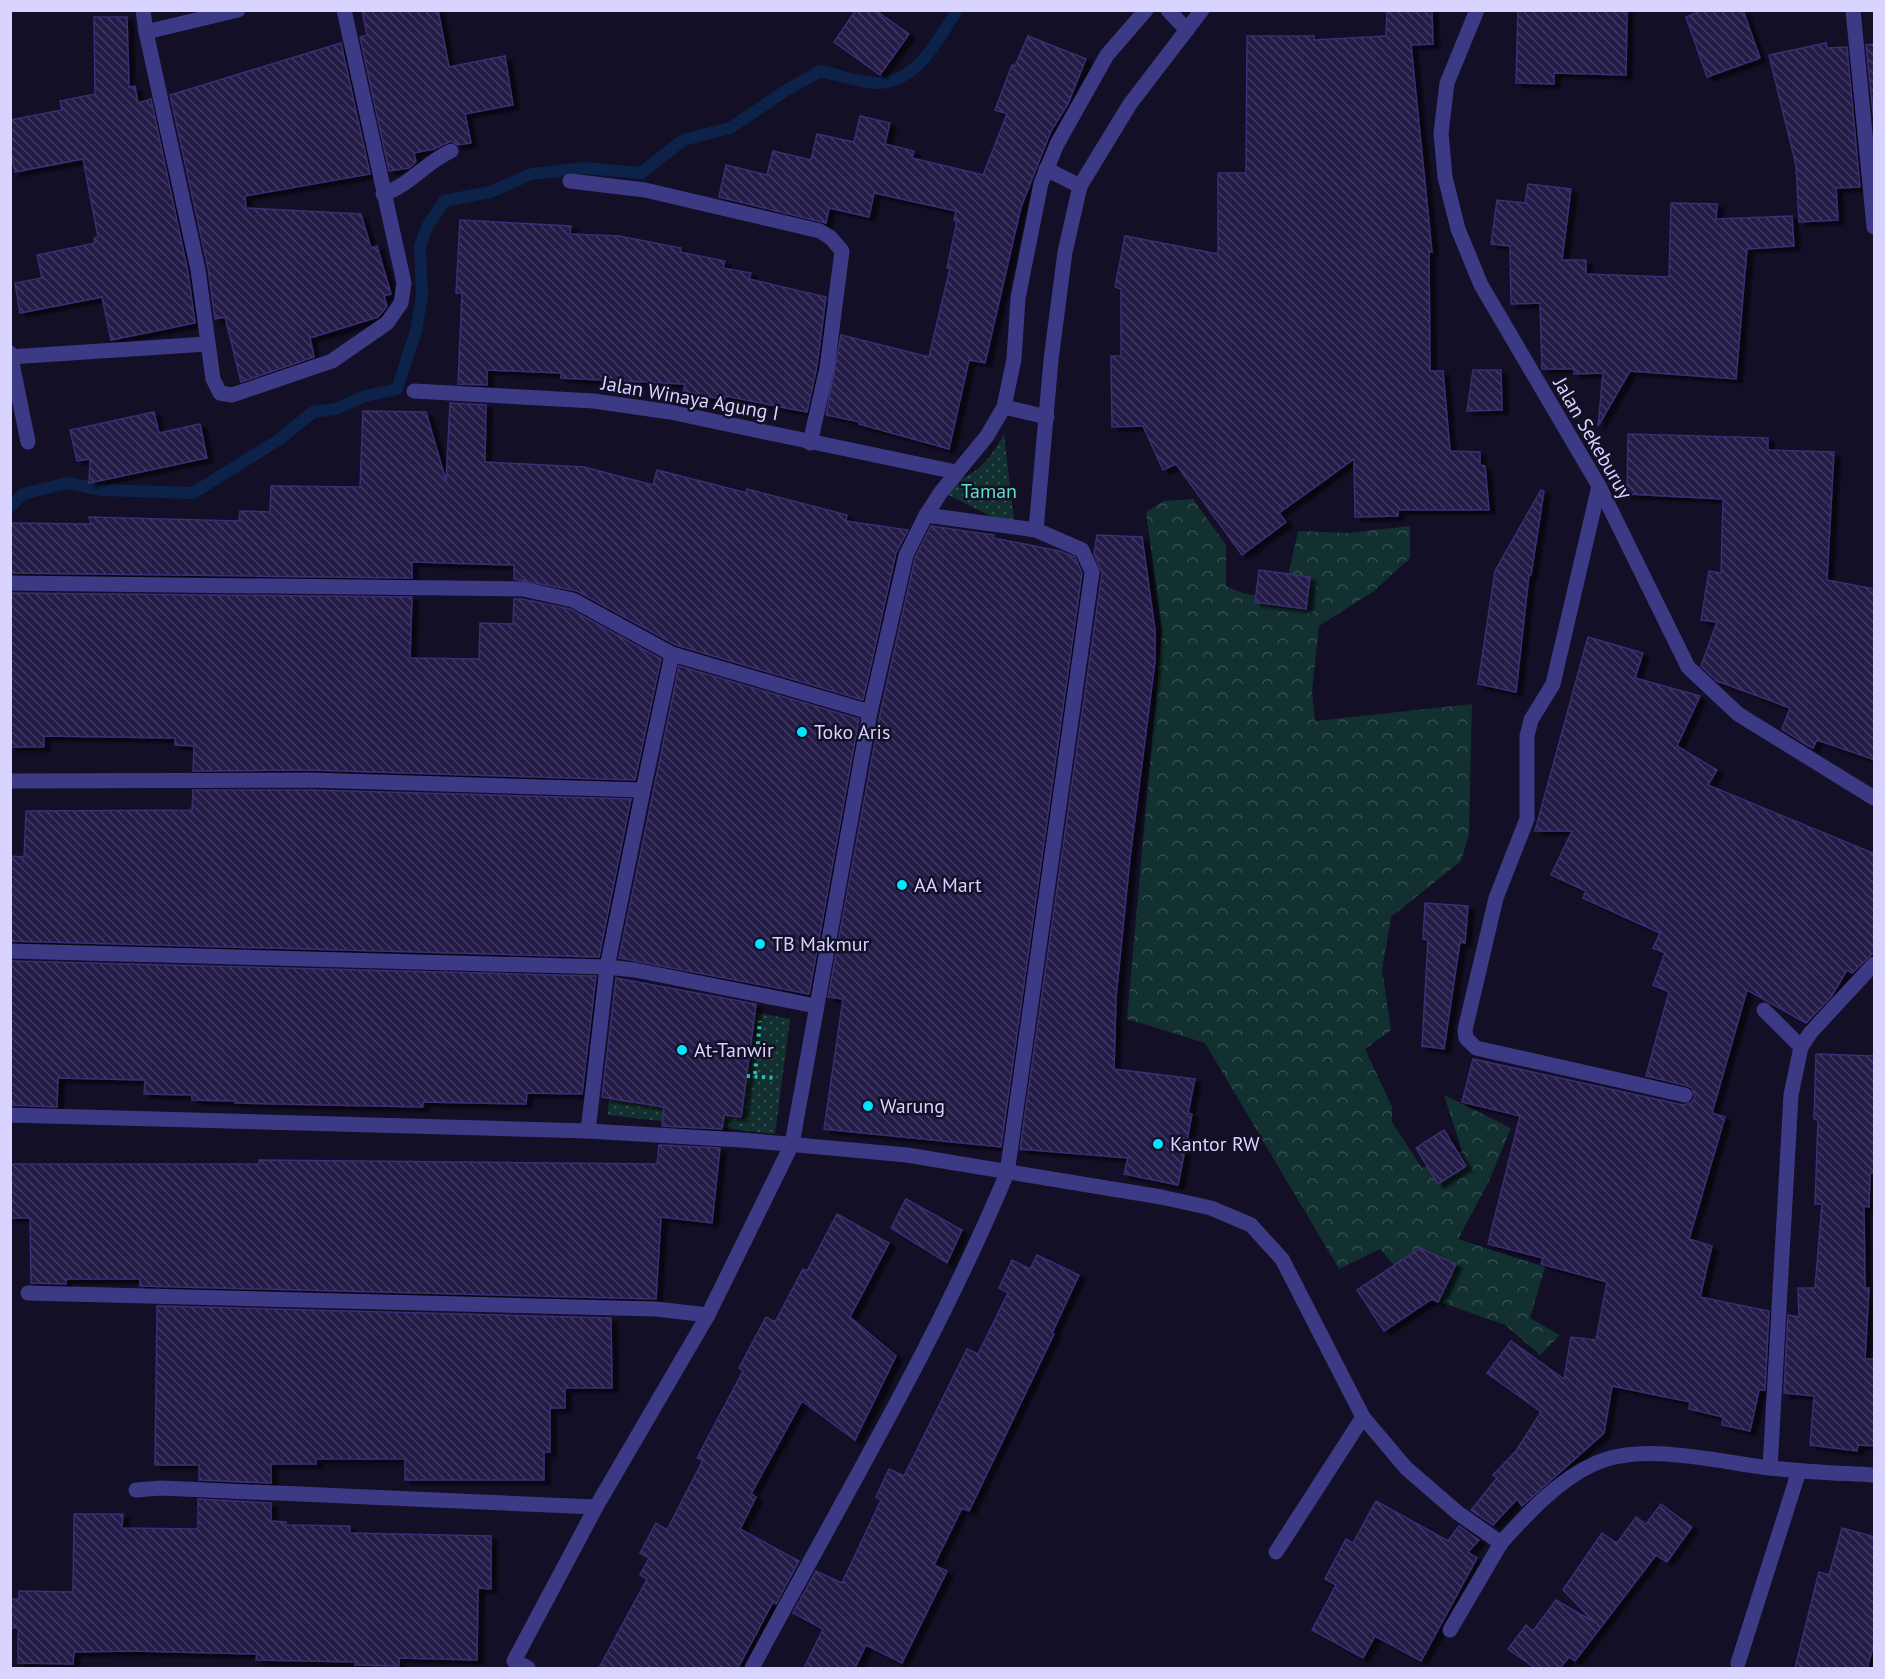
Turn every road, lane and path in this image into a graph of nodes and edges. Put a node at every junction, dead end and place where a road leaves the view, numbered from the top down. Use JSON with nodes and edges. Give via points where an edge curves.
{"nodes":[{"id":1,"x":143,"y":10,"type":"edge"},
{"id":2,"x":238,"y":10,"type":"edge"},
{"id":3,"x":344,"y":10,"type":"edge"},
{"id":4,"x":1146,"y":10,"type":"edge"},
{"id":5,"x":1168,"y":10,"type":"edge"},
{"id":6,"x":1202,"y":10,"type":"edge"},
{"id":7,"x":1477,"y":10,"type":"edge"},
{"id":8,"x":1853,"y":10,"type":"edge"},
{"id":9,"x":1187,"y":30,"type":"junction"},
{"id":10,"x":146,"y":32,"type":"junction"},
{"id":11,"x":451,"y":151,"type":"dead end"},
{"id":12,"x":1046,"y":169,"type":"junction"},
{"id":13,"x":570,"y":181,"type":"dead end"},
{"id":14,"x":1080,"y":186,"type":"junction"},
{"id":15,"x":383,"y":194,"type":"junction"},
{"id":16,"x":1875,"y":226,"type":"edge"},
{"id":17,"x":207,"y":344,"type":"junction"},
{"id":18,"x":11,"y":356,"type":"edge"},
{"id":19,"x":414,"y":391,"type":"dead end"},
{"id":20,"x":1004,"y":407,"type":"junction"},
{"id":21,"x":1047,"y":417,"type":"junction"},
{"id":22,"x":28,"y":442,"type":"dead end"},
{"id":23,"x":810,"y":443,"type":"junction"},
{"id":24,"x":956,"y":472,"type":"junction"},
{"id":25,"x":1599,"y":486,"type":"junction"},
{"id":26,"x":926,"y":515,"type":"junction"},
{"id":27,"x":1036,"y":530,"type":"junction"},
{"id":28,"x":10,"y":583,"type":"edge"},
{"id":29,"x":672,"y":654,"type":"junction"},
{"id":30,"x":870,"y":712,"type":"junction"},
{"id":31,"x":10,"y":781,"type":"edge"},
{"id":32,"x":644,"y":790,"type":"junction"},
{"id":33,"x":1875,"y":798,"type":"edge"},
{"id":34,"x":10,"y":951,"type":"edge"},
{"id":35,"x":1875,"y":964,"type":"edge"},
{"id":36,"x":608,"y":967,"type":"junction"},
{"id":37,"x":816,"y":1006,"type":"junction"},
{"id":38,"x":1764,"y":1011,"type":"dead end"},
{"id":39,"x":1801,"y":1047,"type":"junction"},
{"id":40,"x":1685,"y":1095,"type":"dead end"},
{"id":41,"x":10,"y":1115,"type":"edge"},
{"id":42,"x":588,"y":1131,"type":"junction"},
{"id":43,"x":792,"y":1144,"type":"junction"},
{"id":44,"x":1007,"y":1173,"type":"junction"},
{"id":45,"x":28,"y":1293,"type":"dead end"},
{"id":46,"x":708,"y":1315,"type":"junction"},
{"id":47,"x":1363,"y":1417,"type":"junction"},
{"id":48,"x":1770,"y":1468,"type":"junction"},
{"id":49,"x":1799,"y":1471,"type":"junction"},
{"id":50,"x":1875,"y":1475,"type":"edge"},
{"id":51,"x":136,"y":1490,"type":"dead end"},
{"id":52,"x":596,"y":1507,"type":"junction"},
{"id":53,"x":1501,"y":1543,"type":"junction"},
{"id":54,"x":1276,"y":1552,"type":"dead end"},
{"id":55,"x":1450,"y":1630,"type":"dead end"},
{"id":56,"x":1738,"y":1663,"type":"dead end"},
{"id":57,"x":512,"y":1665,"type":"edge"},
{"id":58,"x":528,"y":1668,"type":"edge"},
{"id":59,"x":752,"y":1668,"type":"edge"}],
"edges":[{"from":1,"to":10,"type":"street"},
{"from":2,"to":10,"type":"street"},
{"from":3,"to":15,"type":"street"},
{"from":4,"to":12,"type":"street","via":[[1107,55]]},
{"from":5,"to":9,"type":"street"},
{"from":6,"to":9,"type":"street"},
{"from":7,"to":25,"type":"street","name":"Jalan Sekeburuy","via":[[1447,83],[1441,133],[1445,177],[1458,229],[1481,285]]},
{"from":8,"to":16,"type":"street"},
{"from":9,"to":14,"type":"street","via":[[1130,104]]},
{"from":10,"to":17,"type":"street","via":[[198,270]]},
{"from":11,"to":15,"type":"street","via":[[434,159],[401,187]]},
{"from":12,"to":14,"type":"street"},
{"from":12,"to":20,"type":"street","via":[[1018,298],[1014,358]]},
{"from":13,"to":23,"type":"street","via":[[656,192],[820,231],[831,238],[842,251],[827,368]]},
{"from":14,"to":21,"type":"street","via":[[1065,252]]},
{"from":15,"to":17,"type":"street","via":[[404,283],[401,303],[387,323],[332,361],[232,396],[220,393],[213,379]]},
{"from":17,"to":18,"type":"street"},
{"from":18,"to":22,"type":"street"},
{"from":19,"to":23,"type":"street","name":"Jalan Winaya Agung I","via":[[594,401],[739,424]]},
{"from":20,"to":21,"type":"street"},
{"from":20,"to":24,"type":"street","via":[[987,436]]},
{"from":21,"to":27,"type":"street"},
{"from":23,"to":24,"type":"street","name":"Jalan Winaya Agung I"},
{"from":24,"to":26,"type":"street"},
{"from":25,"to":33,"type":"street","name":"Jalan Sekeburuy","via":[[1688,667],[1738,714]]},
{"from":25,"to":40,"type":"street","via":[[1553,684],[1531,720],[1527,736],[1527,819],[1496,898],[1466,1038],[1476,1048]]},
{"from":26,"to":27,"type":"street"},
{"from":26,"to":30,"type":"street","via":[[906,555]]},
{"from":27,"to":44,"type":"street","via":[[1082,550],[1092,572]]},
{"from":28,"to":29,"type":"street","via":[[523,589],[573,600]]},
{"from":29,"to":30,"type":"street"},
{"from":29,"to":32,"type":"street"},
{"from":30,"to":37,"type":"street"},
{"from":31,"to":32,"type":"street","via":[[310,780]]},
{"from":32,"to":36,"type":"street"},
{"from":34,"to":36,"type":"street"},
{"from":35,"to":39,"type":"street"},
{"from":36,"to":37,"type":"street"},
{"from":36,"to":42,"type":"street"},
{"from":37,"to":43,"type":"street"},
{"from":38,"to":39,"type":"street"},
{"from":39,"to":48,"type":"street","via":[[1791,1095]]},
{"from":41,"to":42,"type":"street"},
{"from":42,"to":43,"type":"street"},
{"from":43,"to":44,"type":"street","via":[[908,1155]]},
{"from":43,"to":46,"type":"street"},
{"from":44,"to":47,"type":"street","via":[[1171,1199],[1211,1208],[1251,1225],[1282,1259]]},
{"from":44,"to":59,"type":"street","via":[[978,1243],[914,1368]]},
{"from":45,"to":46,"type":"street","via":[[656,1309]]},
{"from":46,"to":52,"type":"street"},
{"from":47,"to":53,"type":"street","via":[[1406,1468],[1458,1513]]},
{"from":47,"to":54,"type":"street"},
{"from":48,"to":49,"type":"street"},
{"from":48,"to":53,"type":"street","via":[[1641,1453],[1595,1463],[1538,1505]]},
{"from":49,"to":50,"type":"street"},
{"from":49,"to":56,"type":"street"},
{"from":51,"to":52,"type":"street"},
{"from":52,"to":57,"type":"street"},
{"from":53,"to":55,"type":"street"},
{"from":57,"to":58,"type":"street"}]}
